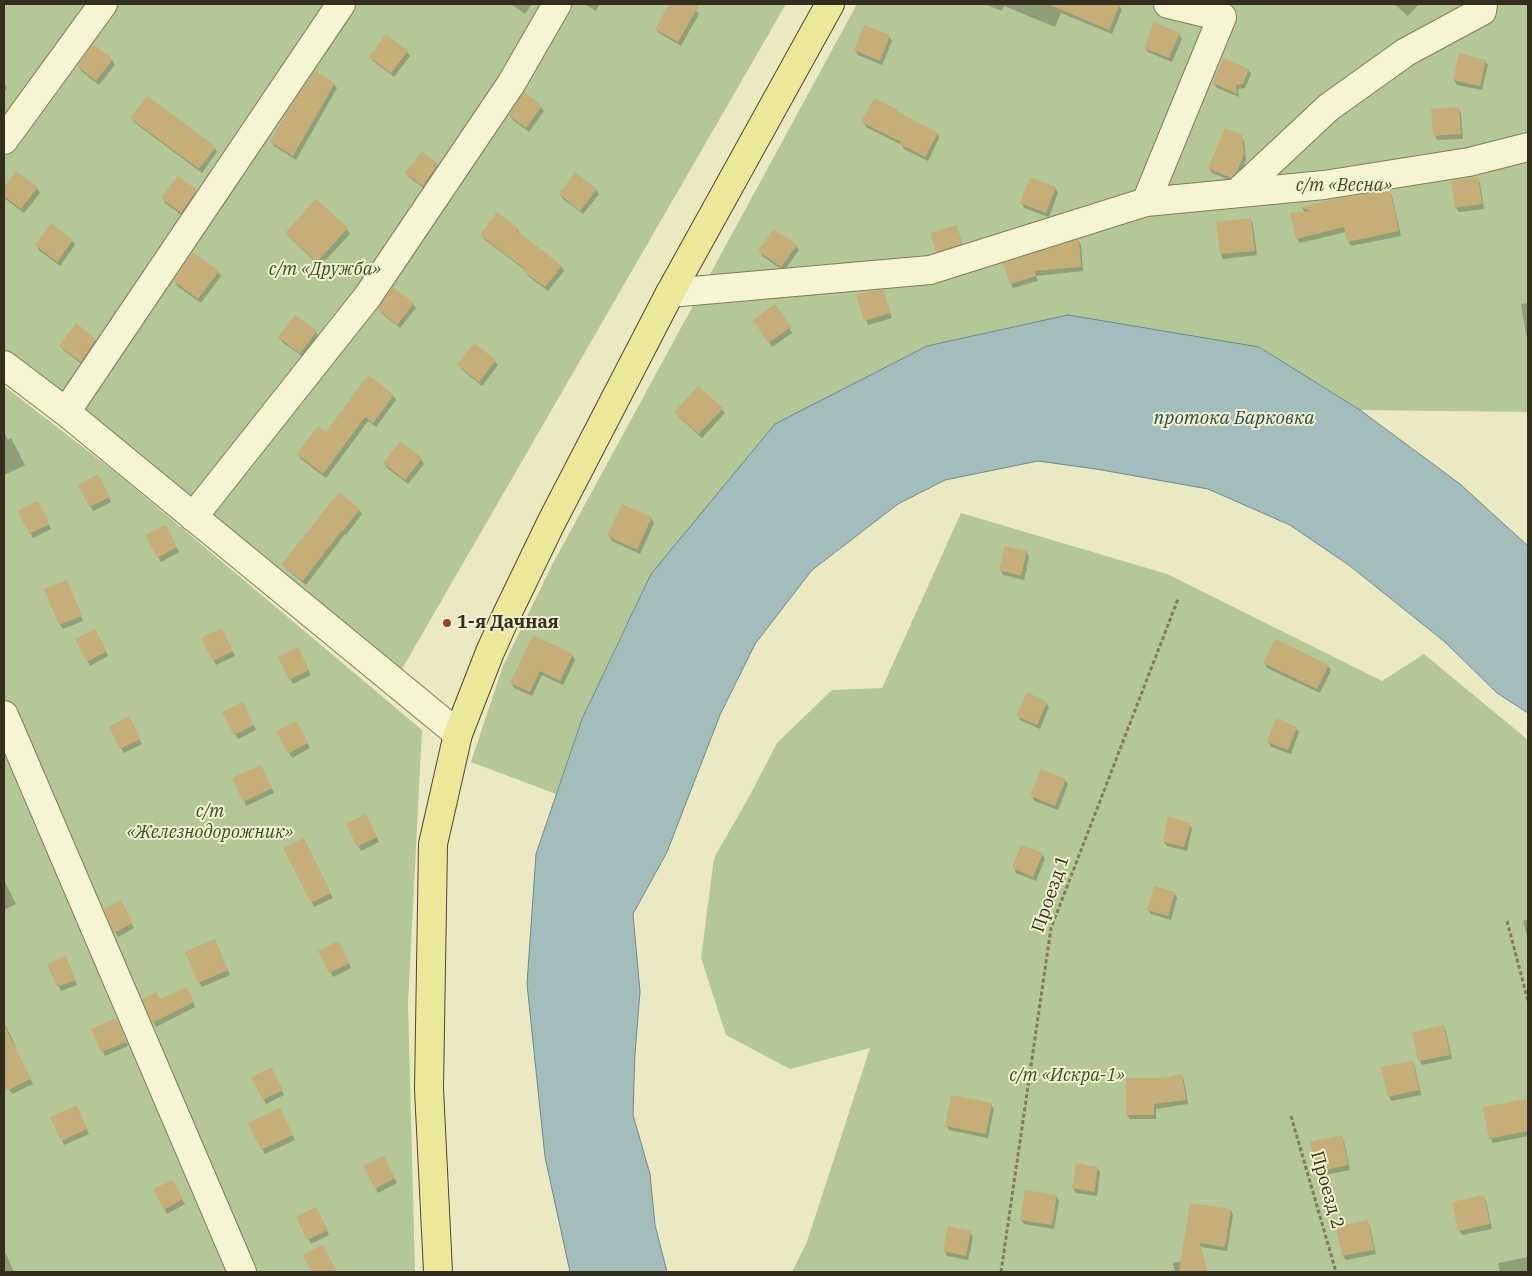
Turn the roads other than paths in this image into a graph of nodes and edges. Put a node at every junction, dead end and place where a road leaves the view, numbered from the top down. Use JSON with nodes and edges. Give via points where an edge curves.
{"nodes":[{"id":1,"x":103,"y":4,"type":"edge"},
{"id":2,"x":341,"y":4,"type":"edge"},
{"id":3,"x":557,"y":4,"type":"edge"},
{"id":4,"x":830,"y":4,"type":"edge"},
{"id":5,"x":1168,"y":4,"type":"edge"},
{"id":6,"x":1483,"y":4,"type":"edge"},
{"id":7,"x":4,"y":140,"type":"edge"},
{"id":8,"x":1528,"y":147,"type":"edge"},
{"id":9,"x":1237,"y":193,"type":"junction"},
{"id":10,"x":1146,"y":202,"type":"junction"},
{"id":11,"x":670,"y":293,"type":"junction"},
{"id":12,"x":4,"y":365,"type":"edge"},
{"id":13,"x":66,"y":412,"type":"junction"},
{"id":14,"x":193,"y":517,"type":"junction"},
{"id":15,"x":4,"y":715,"type":"edge"},
{"id":16,"x":458,"y":734,"type":"junction"},
{"id":17,"x":242,"y":1272,"type":"edge"},
{"id":18,"x":438,"y":1272,"type":"edge"}],
"edges":[{"from":1,"to":7,"type":"street"},
{"from":2,"to":13,"type":"street"},
{"from":3,"to":14,"type":"street","via":[[511,84],[368,296]]},
{"from":4,"to":11,"type":"main road"},
{"from":5,"to":10,"type":"street","via":[[1222,17]]},
{"from":6,"to":9,"type":"street","via":[[1482,11],[1406,52],[1329,107]]},
{"from":8,"to":9,"type":"street","via":[[1469,162],[1324,186]]},
{"from":9,"to":10,"type":"street"},
{"from":10,"to":11,"type":"street","via":[[930,270]]},
{"from":11,"to":16,"type":"main road","via":[[508,612]]},
{"from":12,"to":13,"type":"street"},
{"from":13,"to":14,"type":"street"},
{"from":14,"to":16,"type":"street"},
{"from":15,"to":17,"type":"street"},
{"from":16,"to":18,"type":"main road","via":[[433,844],[429,1089]]}]}
